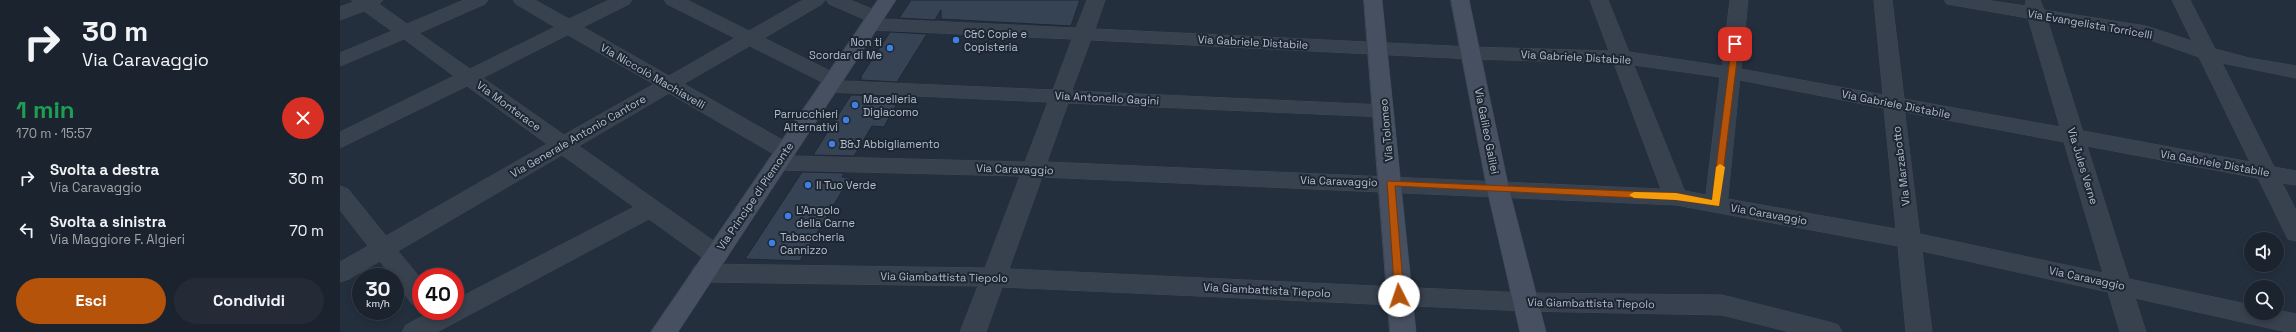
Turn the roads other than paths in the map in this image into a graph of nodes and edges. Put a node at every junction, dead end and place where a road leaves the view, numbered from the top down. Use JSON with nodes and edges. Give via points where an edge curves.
{"nodes":[{"id":1,"x":479,"y":0,"type":"edge"},
{"id":2,"x":522,"y":0,"type":"edge"},
{"id":3,"x":623,"y":0,"type":"edge"},
{"id":4,"x":673,"y":0,"type":"edge"},
{"id":5,"x":816,"y":0,"type":"edge"},
{"id":6,"x":835,"y":0,"type":"edge"},
{"id":7,"x":1096,"y":0,"type":"edge"},
{"id":8,"x":1373,"y":0,"type":"edge"},
{"id":9,"x":1460,"y":0,"type":"edge"},
{"id":10,"x":1599,"y":0,"type":"edge"},
{"id":11,"x":1739,"y":0,"type":"edge"},
{"id":12,"x":1883,"y":0,"type":"edge"},
{"id":13,"x":1953,"y":0,"type":"edge"},
{"id":14,"x":2181,"y":0,"type":"edge"},
{"id":15,"x":367,"y":1,"type":"edge"},
{"id":16,"x":2034,"y":7,"type":"edge"},
{"id":17,"x":340,"y":14,"type":"edge"},
{"id":18,"x":877,"y":14,"type":"edge"},
{"id":19,"x":569,"y":27,"type":"junction"},
{"id":20,"x":406,"y":32,"type":"junction"},
{"id":21,"x":1084,"y":33,"type":"junction"},
{"id":22,"x":749,"y":38,"type":"junction"},
{"id":23,"x":1377,"y":48,"type":"junction"},
{"id":24,"x":1472,"y":53,"type":"junction"},
{"id":25,"x":2207,"y":53,"type":"junction"},
{"id":26,"x":1620,"y":57,"type":"junction"},
{"id":27,"x":340,"y":60,"type":"edge"},
{"id":28,"x":2296,"y":72,"type":"edge"},
{"id":29,"x":1732,"y":73,"type":"junction"},
{"id":30,"x":468,"y":77,"type":"junction"},
{"id":31,"x":831,"y":83,"type":"junction"},
{"id":32,"x":668,"y":84,"type":"junction"},
{"id":33,"x":1062,"y":96,"type":"junction"},
{"id":34,"x":1893,"y":103,"type":"junction"},
{"id":35,"x":1384,"y":111,"type":"junction"},
{"id":36,"x":2074,"y":138,"type":"junction"},
{"id":37,"x":340,"y":140,"type":"edge"},
{"id":38,"x":562,"y":144,"type":"junction"},
{"id":39,"x":781,"y":157,"type":"junction"},
{"id":40,"x":1034,"y":169,"type":"junction"},
{"id":41,"x":2266,"y":173,"type":"junction"},
{"id":42,"x":2296,"y":178,"type":"edge"},
{"id":43,"x":1390,"y":183,"type":"junction"},
{"id":44,"x":1498,"y":189,"type":"junction"},
{"id":45,"x":340,"y":194,"type":"edge"},
{"id":46,"x":1676,"y":196,"type":"junction"},
{"id":47,"x":1716,"y":204,"type":"junction"},
{"id":48,"x":651,"y":208,"type":"junction"},
{"id":49,"x":2296,"y":233,"type":"edge"},
{"id":50,"x":1909,"y":240,"type":"junction"},
{"id":51,"x":382,"y":249,"type":"junction"},
{"id":52,"x":709,"y":264,"type":"junction"},
{"id":53,"x":340,"y":272,"type":"edge"},
{"id":54,"x":992,"y":278,"type":"junction"},
{"id":55,"x":2120,"y":285,"type":"junction"},
{"id":56,"x":412,"y":286,"type":"edge"},
{"id":57,"x":1399,"y":296,"type":"junction"},
{"id":58,"x":1525,"y":302,"type":"junction"},
{"id":59,"x":464,"y":307,"type":"edge"},
{"id":60,"x":440,"y":320,"type":"edge"},
{"id":61,"x":2296,"y":324,"type":"edge"},
{"id":62,"x":415,"y":332,"type":"edge"},
{"id":63,"x":664,"y":332,"type":"edge"},
{"id":64,"x":973,"y":332,"type":"edge"},
{"id":65,"x":1403,"y":332,"type":"edge"},
{"id":66,"x":1533,"y":332,"type":"edge"},
{"id":67,"x":1828,"y":332,"type":"edge"},
{"id":68,"x":1919,"y":332,"type":"edge"},
{"id":69,"x":2133,"y":332,"type":"edge"}],
"edges":[{"from":1,"to":20,"type":"street"},
{"from":2,"to":19,"type":"street","name":"Via Niccolò Machiavelli"},
{"from":3,"to":19,"type":"street"},
{"from":4,"to":22,"type":"street"},
{"from":5,"to":22,"type":"street","name":"Via Generale Antonio Cantore"},
{"from":6,"to":18,"type":"street"},
{"from":7,"to":21,"type":"street"},
{"from":8,"to":23,"type":"street","name":"Via Tolomeo"},
{"from":9,"to":24,"type":"street","name":"Via Galileo Galilei"},
{"from":10,"to":26,"type":"street"},
{"from":11,"to":29,"type":"street"},
{"from":12,"to":34,"type":"street","name":"Via Marzabotto"},
{"from":13,"to":16,"type":"street","name":"Via Evangelista Torricelli"},
{"from":14,"to":25,"type":"street"},
{"from":15,"to":17,"type":"street"},
{"from":15,"to":20,"type":"street","name":"Via Monterace"},
{"from":16,"to":25,"type":"street","name":"Via Evangelista Torricelli","via":[[2146,32]]},
{"from":16,"to":36,"type":"street","name":"Via Jules Verne"},
{"from":18,"to":21,"type":"street","name":"Via Gabriele Distabile"},
{"from":18,"to":31,"type":"street","name":"Via Principe di Piemonte"},
{"from":19,"to":30,"type":"street"},
{"from":19,"to":32,"type":"street","name":"Via Niccolò Machiavelli"},
{"from":20,"to":27,"type":"street"},
{"from":20,"to":30,"type":"street","name":"Via Monterace"},
{"from":21,"to":23,"type":"street","name":"Via Gabriele Distabile"},
{"from":21,"to":33,"type":"street"},
{"from":22,"to":31,"type":"street"},
{"from":22,"to":32,"type":"street","name":"Via Generale Antonio Cantore"},
{"from":23,"to":24,"type":"street","name":"Via Gabriele Distabile"},
{"from":23,"to":35,"type":"street","name":"Via Tolomeo"},
{"from":24,"to":26,"type":"street","name":"Via Gabriele Distabile"},
{"from":24,"to":44,"type":"street","name":"Via Galileo Galilei"},
{"from":25,"to":28,"type":"street","name":"Via Evangelista Torricelli","via":[[2248,64]]},
{"from":25,"to":41,"type":"street"},
{"from":26,"to":29,"type":"street","name":"Via Gabriele Distabile"},
{"from":26,"to":46,"type":"street"},
{"from":29,"to":34,"type":"street","name":"Via Gabriele Distabile"},
{"from":29,"to":47,"type":"street"},
{"from":30,"to":37,"type":"street"},
{"from":30,"to":38,"type":"street","name":"Via Monterace"},
{"from":31,"to":33,"type":"street","name":"Via Antonello Gagini"},
{"from":31,"to":39,"type":"street","name":"Via Principe di Piemonte"},
{"from":32,"to":38,"type":"street","name":"Via Generale Antonio Cantore"},
{"from":32,"to":39,"type":"street","name":"Via Niccolò Machiavelli"},
{"from":33,"to":35,"type":"street","name":"Via Antonello Gagini"},
{"from":33,"to":40,"type":"street"},
{"from":34,"to":36,"type":"street","name":"Via Gabriele Distabile"},
{"from":34,"to":50,"type":"street","name":"Via Marzabotto"},
{"from":35,"to":43,"type":"street","name":"Via Tolomeo"},
{"from":36,"to":41,"type":"street","name":"Via Gabriele Distabile"},
{"from":36,"to":55,"type":"street","name":"Via Jules Verne"},
{"from":38,"to":48,"type":"street","name":"Via Monterace"},
{"from":38,"to":51,"type":"street","name":"Via Generale Antonio Cantore"},
{"from":39,"to":40,"type":"street","name":"Via Caravaggio"},
{"from":39,"to":52,"type":"street","name":"Via Principe di Piemonte"},
{"from":40,"to":43,"type":"street","name":"Via Caravaggio"},
{"from":40,"to":54,"type":"street"},
{"from":41,"to":42,"type":"street","name":"Via Gabriele Distabile"},
{"from":41,"to":49,"type":"street"},
{"from":43,"to":44,"type":"street","name":"Via Caravaggio"},
{"from":43,"to":57,"type":"street","name":"Via Tolomeo"},
{"from":44,"to":46,"type":"street","name":"Via Caravaggio"},
{"from":44,"to":58,"type":"street","name":"Via Galileo Galilei"},
{"from":45,"to":51,"type":"street"},
{"from":46,"to":47,"type":"street","name":"Via Caravaggio"},
{"from":47,"to":50,"type":"street","name":"Via Caravaggio"},
{"from":48,"to":52,"type":"street","name":"Via Monterace"},
{"from":48,"to":59,"type":"street"},
{"from":50,"to":55,"type":"street","name":"Via Caravaggio"},
{"from":50,"to":68,"type":"street","name":"Via Marzabotto"},
{"from":51,"to":53,"type":"street","name":"Via Generale Antonio Cantore"},
{"from":51,"to":56,"type":"street"},
{"from":52,"to":54,"type":"street","name":"Via Giambattista Tiepolo"},
{"from":52,"to":63,"type":"street","name":"Via Principe di Piemonte"},
{"from":54,"to":57,"type":"street","name":"Via Giambattista Tiepolo"},
{"from":54,"to":64,"type":"street"},
{"from":55,"to":61,"type":"street","name":"Via Caravaggio"},
{"from":55,"to":69,"type":"street","name":"Via Jules Verne"},
{"from":57,"to":58,"type":"street","name":"Via Giambattista Tiepolo"},
{"from":57,"to":65,"type":"street","name":"Via Tolomeo"},
{"from":58,"to":66,"type":"street","name":"Via Galileo Galilei"},
{"from":58,"to":67,"type":"street","name":"Via Giambattista Tiepolo","via":[[1722,305]]},
{"from":60,"to":62,"type":"street"}]}
